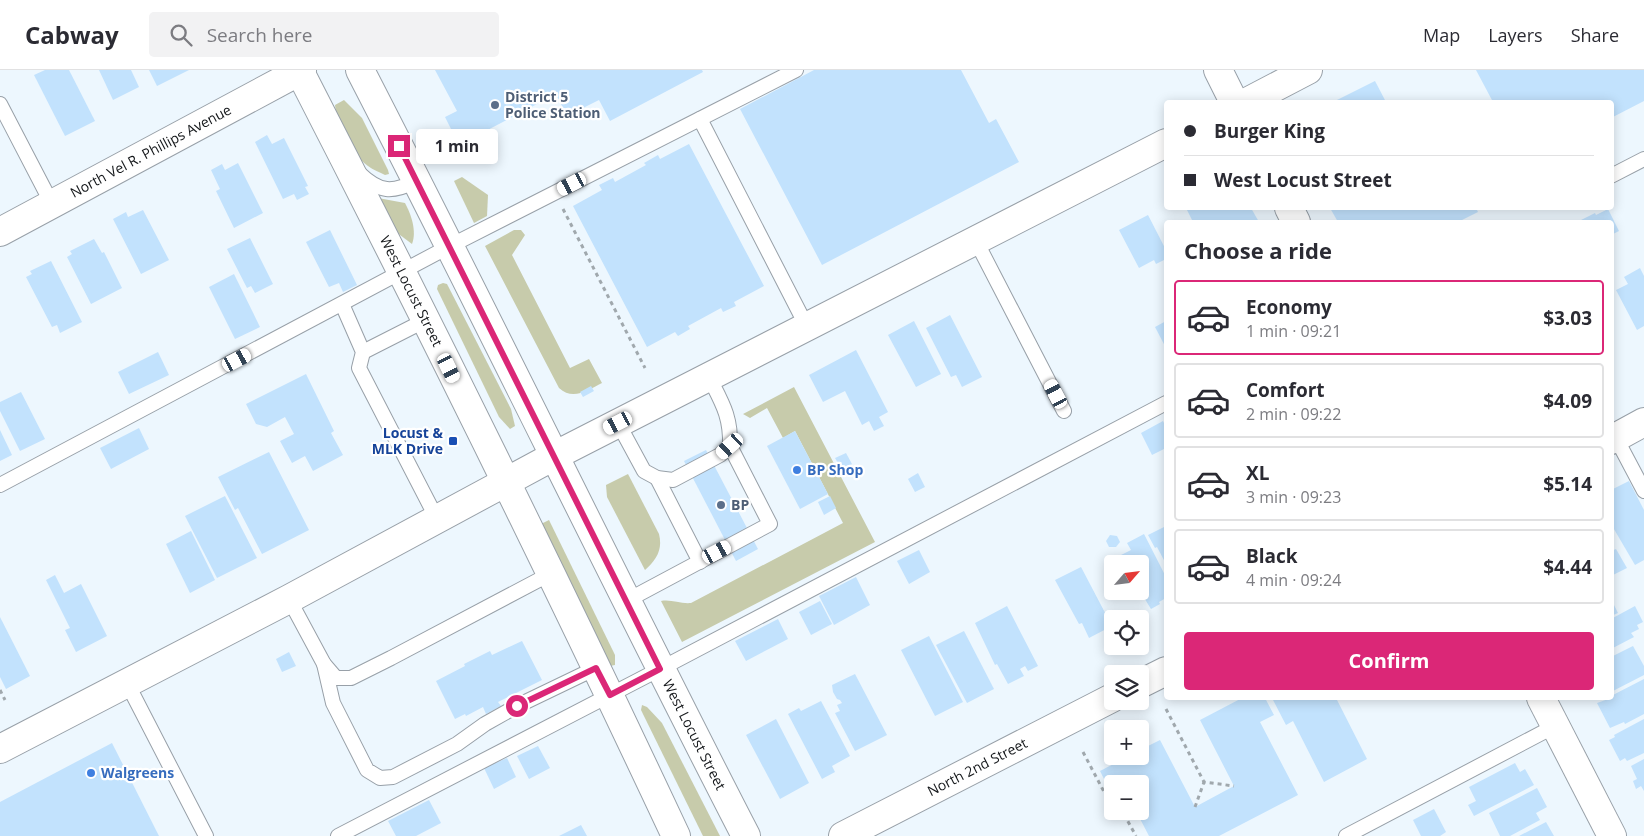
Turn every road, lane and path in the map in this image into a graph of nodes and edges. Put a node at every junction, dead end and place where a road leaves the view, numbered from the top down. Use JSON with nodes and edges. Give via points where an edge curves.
{"nodes":[{"id":1,"x":300,"y":70,"type":"edge"},
{"id":2,"x":360,"y":70,"type":"edge"},
{"id":3,"x":796,"y":70,"type":"edge"},
{"id":4,"x":1218,"y":70,"type":"edge"},
{"id":5,"x":1308,"y":70,"type":"edge"},
{"id":6,"x":1233,"y":100,"type":"edge"},
{"id":7,"x":1251,"y":100,"type":"edge"},
{"id":8,"x":0,"y":104,"type":"edge"},
{"id":9,"x":700,"y":119,"type":"junction"},
{"id":10,"x":1164,"y":145,"type":"edge"},
{"id":11,"x":1644,"y":159,"type":"edge"},
{"id":12,"x":346,"y":160,"type":"junction"},
{"id":13,"x":1614,"y":174,"type":"edge"},
{"id":14,"x":417,"y":181,"type":"junction"},
{"id":15,"x":555,"y":193,"type":"junction"},
{"id":16,"x":52,"y":204,"type":"junction"},
{"id":17,"x":0,"y":232,"type":"edge"},
{"id":18,"x":976,"y":241,"type":"junction"},
{"id":19,"x":450,"y":246,"type":"junction"},
{"id":20,"x":402,"y":271,"type":"junction"},
{"id":21,"x":342,"y":304,"type":"junction"},
{"id":22,"x":426,"y":320,"type":"junction"},
{"id":23,"x":807,"y":327,"type":"junction"},
{"id":24,"x":363,"y":352,"type":"junction"},
{"id":25,"x":645,"y":368,"type":"dead end"},
{"id":26,"x":709,"y":378,"type":"junction"},
{"id":27,"x":1164,"y":404,"type":"edge"},
{"id":28,"x":1064,"y":411,"type":"dead end"},
{"id":29,"x":1644,"y":422,"type":"edge"},
{"id":30,"x":618,"y":423,"type":"junction"},
{"id":31,"x":1614,"y":438,"type":"edge"},
{"id":32,"x":1614,"y":441,"type":"edge"},
{"id":33,"x":730,"y":446,"type":"junction"},
{"id":34,"x":554,"y":456,"type":"junction"},
{"id":35,"x":656,"y":478,"type":"junction"},
{"id":36,"x":505,"y":482,"type":"junction"},
{"id":37,"x":0,"y":485,"type":"edge"},
{"id":38,"x":1644,"y":491,"type":"edge"},
{"id":39,"x":437,"y":519,"type":"junction"},
{"id":40,"x":700,"y":562,"type":"junction"},
{"id":41,"x":550,"y":574,"type":"junction"},
{"id":42,"x":289,"y":599,"type":"junction"},
{"id":43,"x":626,"y":601,"type":"junction"},
{"id":44,"x":324,"y":664,"type":"junction"},
{"id":45,"x":596,"y":668,"type":"junction"},
{"id":46,"x":660,"y":669,"type":"junction"},
{"id":47,"x":1164,"y":672,"type":"edge"},
{"id":48,"x":1149,"y":680,"type":"edge"},
{"id":49,"x":127,"y":683,"type":"junction"},
{"id":50,"x":0,"y":690,"type":"edge"},
{"id":51,"x":610,"y":695,"type":"junction"},
{"id":52,"x":5,"y":700,"type":"dead end"},
{"id":53,"x":1541,"y":700,"type":"edge"},
{"id":54,"x":1104,"y":702,"type":"edge"},
{"id":55,"x":1166,"y":709,"type":"dead end"},
{"id":56,"x":1555,"y":726,"type":"junction"},
{"id":57,"x":0,"y":749,"type":"edge"},
{"id":58,"x":1083,"y":752,"type":"dead end"},
{"id":59,"x":1204,"y":782,"type":"junction"},
{"id":60,"x":1234,"y":786,"type":"dead end"},
{"id":61,"x":1104,"y":792,"type":"edge"},
{"id":62,"x":1195,"y":806,"type":"dead end"},
{"id":63,"x":1127,"y":820,"type":"edge"},
{"id":64,"x":206,"y":836,"type":"edge"},
{"id":65,"x":338,"y":836,"type":"edge"},
{"id":66,"x":676,"y":836,"type":"edge"},
{"id":67,"x":694,"y":836,"type":"edge"},
{"id":68,"x":746,"y":836,"type":"edge"},
{"id":69,"x":843,"y":836,"type":"edge"},
{"id":70,"x":1136,"y":836,"type":"edge"},
{"id":71,"x":1346,"y":836,"type":"edge"},
{"id":72,"x":1612,"y":836,"type":"edge"}],
"edges":[{"from":1,"to":12,"type":"main road","name":"West Locust Street"},
{"from":1,"to":16,"type":"main road","name":"North Vel R. Phillips Avenue"},
{"from":2,"to":14,"type":"main road","name":"West Locust Street"},
{"from":3,"to":9,"type":"lane"},
{"from":4,"to":6,"type":"main road"},
{"from":5,"to":7,"type":"main road"},
{"from":8,"to":16,"type":"lane"},
{"from":9,"to":15,"type":"lane"},
{"from":9,"to":23,"type":"lane"},
{"from":10,"to":18,"type":"main road"},
{"from":11,"to":13,"type":"lane"},
{"from":12,"to":14,"type":"lane","via":[[378,187],[400,189]]},
{"from":12,"to":20,"type":"main road","name":"West Locust Street"},
{"from":14,"to":19,"type":"main road","name":"West Locust Street"},
{"from":15,"to":19,"type":"lane"},
{"from":15,"to":25,"type":"path"},
{"from":16,"to":17,"type":"main road","name":"North Vel R. Phillips Avenue"},
{"from":18,"to":23,"type":"main road"},
{"from":18,"to":28,"type":"lane"},
{"from":19,"to":20,"type":"lane"},
{"from":19,"to":34,"type":"main road","name":"West Locust Street"},
{"from":20,"to":21,"type":"lane"},
{"from":20,"to":22,"type":"main road","name":"West Locust Street"},
{"from":21,"to":24,"type":"lane"},
{"from":21,"to":37,"type":"lane"},
{"from":22,"to":24,"type":"lane"},
{"from":22,"to":36,"type":"main road","name":"West Locust Street"},
{"from":23,"to":26,"type":"main road"},
{"from":24,"to":39,"type":"lane","via":[[359,368]]},
{"from":26,"to":30,"type":"main road"},
{"from":26,"to":33,"type":"lane","via":[[727,414]]},
{"from":27,"to":46,"type":"lane"},
{"from":29,"to":31,"type":"main road"},
{"from":30,"to":34,"type":"main road"},
{"from":30,"to":35,"type":"lane","via":[[644,471]]},
{"from":32,"to":38,"type":"lane"},
{"from":33,"to":35,"type":"lane","via":[[720,455],[673,480]]},
{"from":33,"to":40,"type":"lane","via":[[770,524]]},
{"from":34,"to":36,"type":"main road"},
{"from":34,"to":43,"type":"main road","name":"West Locust Street"},
{"from":35,"to":40,"type":"lane"},
{"from":36,"to":39,"type":"main road"},
{"from":36,"to":41,"type":"main road","name":"West Locust Street"},
{"from":39,"to":42,"type":"main road"},
{"from":40,"to":43,"type":"lane"},
{"from":41,"to":44,"type":"lane","via":[[351,678],[336,678]]},
{"from":41,"to":45,"type":"main road","name":"West Locust Street"},
{"from":42,"to":44,"type":"lane"},
{"from":42,"to":49,"type":"main road"},
{"from":43,"to":46,"type":"main road","name":"West Locust Street"},
{"from":44,"to":45,"type":"lane","via":[[333,703],[368,770],[380,778],[393,777],[457,744],[517,706]]},
{"from":45,"to":51,"type":"main road","name":"West Locust Street"},
{"from":46,"to":51,"type":"lane"},
{"from":46,"to":68,"type":"main road","name":"West Locust Street"},
{"from":47,"to":48,"type":"main road"},
{"from":49,"to":57,"type":"main road"},
{"from":49,"to":64,"type":"lane"},
{"from":50,"to":52,"type":"path"},
{"from":51,"to":65,"type":"lane"},
{"from":51,"to":66,"type":"main road","name":"West Locust Street"},
{"from":51,"to":67,"type":"main road","via":[[634,711]]},
{"from":53,"to":56,"type":"main road"},
{"from":54,"to":69,"type":"main road","name":"North 2nd Street"},
{"from":55,"to":59,"type":"path"},
{"from":56,"to":71,"type":"lane"},
{"from":56,"to":72,"type":"main road"},
{"from":58,"to":61,"type":"path"},
{"from":59,"to":60,"type":"path"},
{"from":59,"to":62,"type":"path"},
{"from":63,"to":70,"type":"path"}]}
